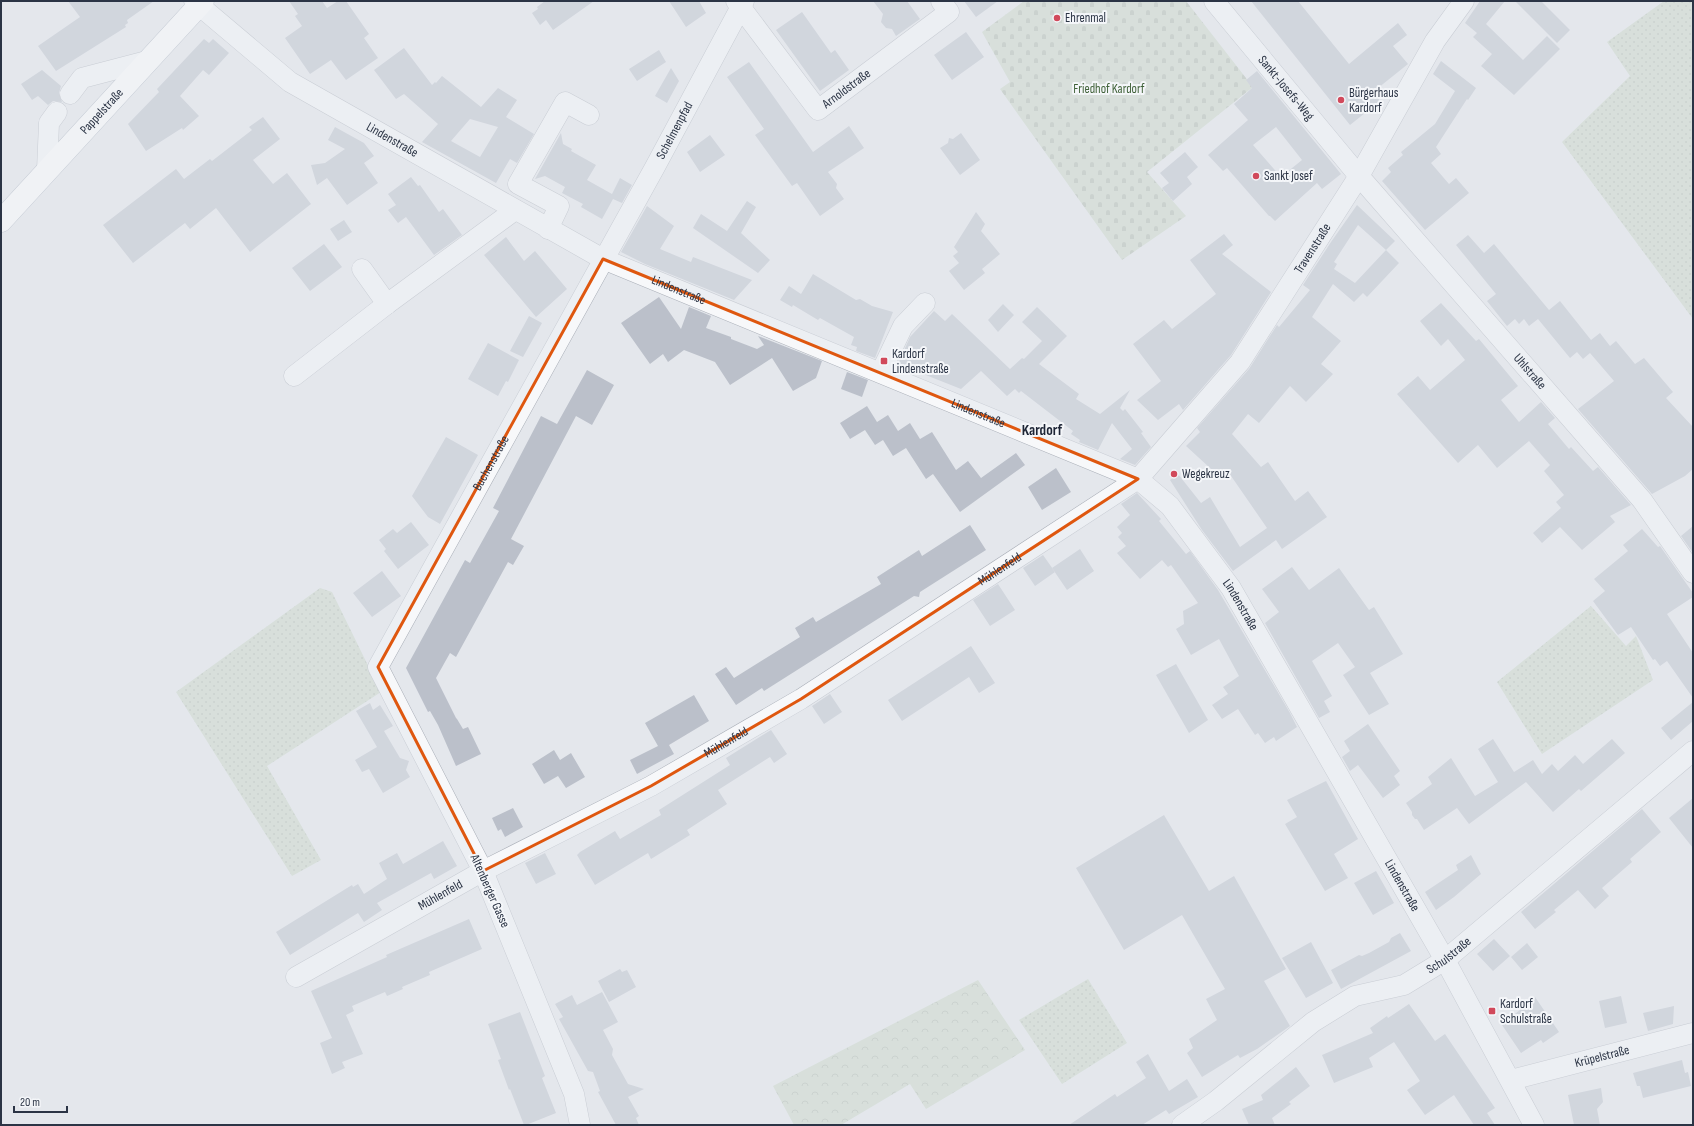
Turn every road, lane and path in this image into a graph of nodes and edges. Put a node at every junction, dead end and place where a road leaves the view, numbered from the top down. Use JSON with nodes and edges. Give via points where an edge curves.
{"nodes":[{"id":1,"x":941,"y":1,"type":"edge"},
{"id":2,"x":1214,"y":1,"type":"edge"},
{"id":3,"x":1464,"y":1,"type":"edge"},
{"id":4,"x":198,"y":2,"type":"edge"},
{"id":5,"x":740,"y":3,"type":"edge"},
{"id":6,"x":147,"y":61,"type":"junction"},
{"id":7,"x":70,"y":94,"type":"dead end"},
{"id":8,"x":57,"y":112,"type":"dead end"},
{"id":9,"x":589,"y":115,"type":"dead end"},
{"id":10,"x":47,"y":170,"type":"junction"},
{"id":11,"x":1359,"y":176,"type":"junction"},
{"id":12,"x":515,"y":210,"type":"junction"},
{"id":13,"x":1,"y":221,"type":"edge"},
{"id":14,"x":548,"y":229,"type":"junction"},
{"id":15,"x":603,"y":259,"type":"junction"},
{"id":16,"x":362,"y":269,"type":"dead end"},
{"id":17,"x":925,"y":303,"type":"dead end"},
{"id":18,"x":387,"y":304,"type":"junction"},
{"id":19,"x":881,"y":372,"type":"junction"},
{"id":20,"x":294,"y":376,"type":"dead end"},
{"id":21,"x":1138,"y":479,"type":"junction"},
{"id":22,"x":1693,"y":573,"type":"edge"},
{"id":23,"x":378,"y":667,"type":"joint"},
{"id":24,"x":1693,"y":751,"type":"edge"},
{"id":25,"x":483,"y":871,"type":"junction"},
{"id":26,"x":1445,"y":960,"type":"junction"},
{"id":27,"x":296,"y":978,"type":"dead end"},
{"id":28,"x":1693,"y":1033,"type":"edge"},
{"id":29,"x":1511,"y":1080,"type":"junction"},
{"id":30,"x":580,"y":1125,"type":"edge"},
{"id":31,"x":1182,"y":1125,"type":"edge"},
{"id":32,"x":1534,"y":1125,"type":"edge"}],
"edges":[{"from":1,"to":5,"type":"street","name":"Arnoldstraße","via":[[949,12],[818,110]]},
{"from":2,"to":11,"type":"street","name":"Sankt-Josefs-Weg"},
{"from":3,"to":11,"type":"street","name":"Travenstraße","via":[[1435,41]]},
{"from":4,"to":6,"type":"main road","name":"Pappelstraße"},
{"from":4,"to":12,"type":"street","name":"Lindenstraße","via":[[290,82]]},
{"from":5,"to":15,"type":"street","name":"Schelmenpfad","via":[[655,167]]},
{"from":6,"to":7,"type":"street","via":[[82,78]]},
{"from":6,"to":10,"type":"main road","name":"Pappelstraße"},
{"from":8,"to":10,"type":"street","via":[[49,123]]},
{"from":9,"to":14,"type":"street","via":[[565,102],[518,184],[560,206]]},
{"from":10,"to":13,"type":"main road","name":"Pappelstraße"},
{"from":11,"to":21,"type":"street","name":"Travenstraße","via":[[1240,362]]},
{"from":11,"to":22,"type":"street","name":"Uhlstraße","via":[[1642,500]]},
{"from":12,"to":14,"type":"street","name":"Lindenstraße"},
{"from":12,"to":18,"type":"street"},
{"from":14,"to":15,"type":"street","name":"Lindenstraße"},
{"from":15,"to":19,"type":"street","name":"Lindenstraße"},
{"from":15,"to":23,"type":"street","name":"Buchenstraße"},
{"from":16,"to":18,"type":"street"},
{"from":17,"to":19,"type":"street","via":[[903,326]]},
{"from":18,"to":20,"type":"street"},
{"from":19,"to":21,"type":"street","name":"Lindenstraße"},
{"from":21,"to":25,"type":"street","name":"Mühlenfeld","via":[[801,700],[651,786]]},
{"from":21,"to":26,"type":"street","name":"Lindenstraße","via":[[1170,506],[1231,588]]},
{"from":23,"to":25,"type":"street","name":"Altenberger Gasse"},
{"from":24,"to":26,"type":"street","name":"Schulstraße"},
{"from":25,"to":27,"type":"street","name":"Mühlenfeld"},
{"from":25,"to":30,"type":"street","name":"Altenberger Gasse","via":[[574,1094]]},
{"from":26,"to":29,"type":"street","name":"Lindenstraße"},
{"from":26,"to":31,"type":"street","name":"Schulstraße","via":[[1404,984],[1355,996],[1313,1022],[1216,1101]]},
{"from":28,"to":29,"type":"street","name":"Krüpelstraße"},
{"from":29,"to":32,"type":"street","name":"Lindenstraße"}]}
